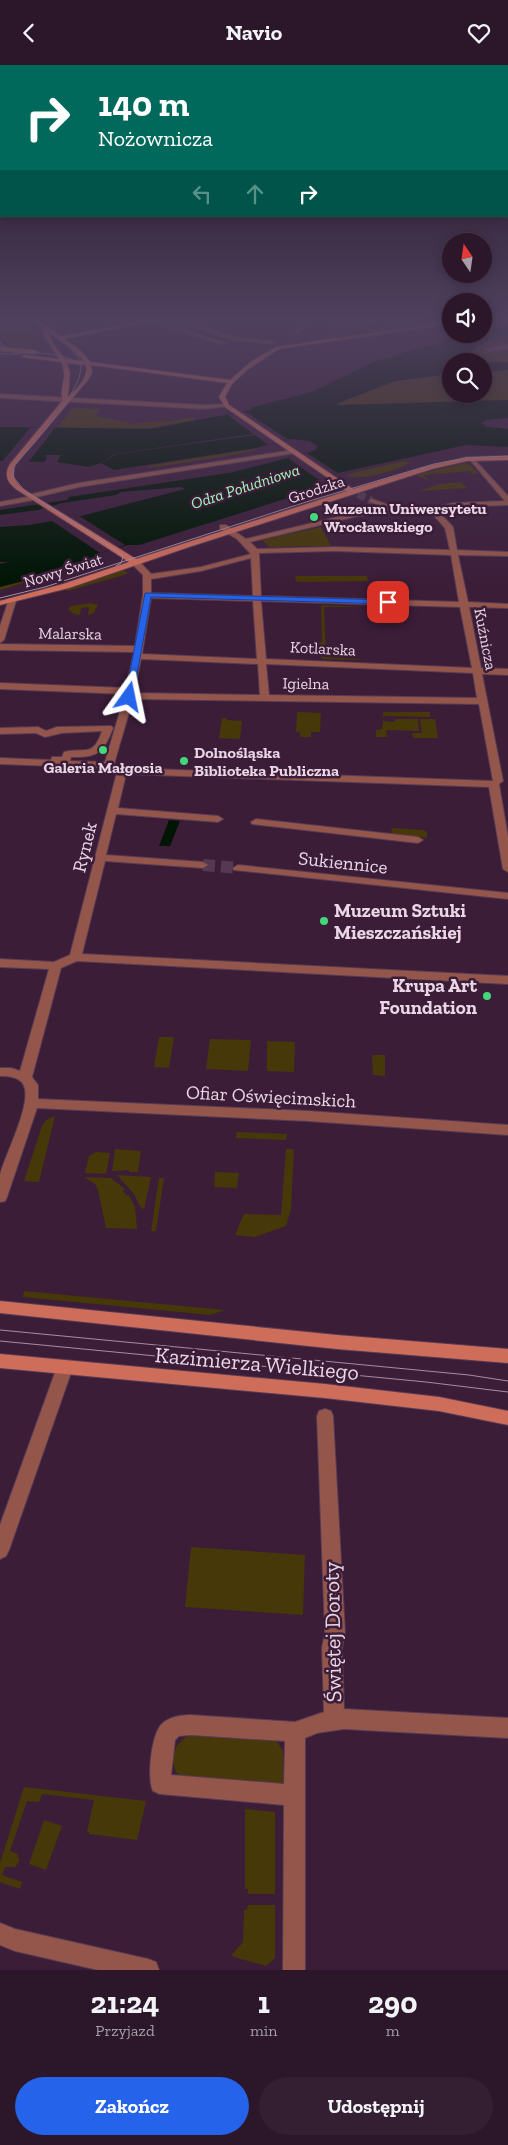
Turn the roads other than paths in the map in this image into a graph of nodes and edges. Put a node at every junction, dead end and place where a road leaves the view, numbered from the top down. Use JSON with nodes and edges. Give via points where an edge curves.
{"nodes":[{"id":1,"x":60,"y":407,"type":"edge"},
{"id":2,"x":228,"y":407,"type":"edge"},
{"id":3,"x":295,"y":453,"type":"junction"},
{"id":4,"x":508,"y":454,"type":"edge"},
{"id":5,"x":508,"y":458,"type":"edge"},
{"id":6,"x":472,"y":459,"type":"junction"},
{"id":7,"x":352,"y":491,"type":"junction"},
{"id":8,"x":35,"y":498,"type":"junction"},
{"id":9,"x":372,"y":501,"type":"tunnel mouth"},
{"id":10,"x":508,"y":501,"type":"edge"},
{"id":11,"x":0,"y":505,"type":"edge"},
{"id":12,"x":398,"y":510,"type":"junction"},
{"id":13,"x":433,"y":510,"type":"junction"},
{"id":14,"x":226,"y":529,"type":"junction"},
{"id":15,"x":244,"y":541,"type":"junction"},
{"id":16,"x":453,"y":552,"type":"junction"},
{"id":17,"x":255,"y":553,"type":"junction"},
{"id":18,"x":508,"y":554,"type":"edge"},
{"id":19,"x":131,"y":560,"type":"junction"},
{"id":20,"x":148,"y":577,"type":"junction"},
{"id":21,"x":0,"y":595,"type":"edge"},
{"id":22,"x":147,"y":595,"type":"junction"},
{"id":23,"x":257,"y":598,"type":"junction"},
{"id":24,"x":12,"y":601,"type":"junction"},
{"id":25,"x":0,"y":603,"type":"edge"},
{"id":26,"x":464,"y":604,"type":"junction"},
{"id":27,"x":508,"y":606,"type":"edge"},
{"id":28,"x":0,"y":640,"type":"edge"},
{"id":29,"x":0,"y":647,"type":"edge"},
{"id":30,"x":138,"y":653,"type":"junction"},
{"id":31,"x":261,"y":661,"type":"junction"},
{"id":32,"x":477,"y":671,"type":"junction"},
{"id":33,"x":508,"y":672,"type":"edge"},
{"id":34,"x":0,"y":686,"type":"edge"},
{"id":35,"x":129,"y":695,"type":"junction"},
{"id":36,"x":265,"y":697,"type":"junction"},
{"id":37,"x":483,"y":701,"type":"junction"},
{"id":38,"x":0,"y":731,"type":"edge"},
{"id":39,"x":0,"y":757,"type":"edge"},
{"id":40,"x":0,"y":761,"type":"edge"},
{"id":41,"x":110,"y":765,"type":"junction"},
{"id":42,"x":122,"y":771,"type":"junction"},
{"id":43,"x":500,"y":782,"type":"edge"},
{"id":44,"x":112,"y":811,"type":"junction"},
{"id":45,"x":218,"y":819,"type":"dead end"},
{"id":46,"x":256,"y":822,"type":"dead end"},
{"id":47,"x":418,"y":840,"type":"dead end"},
{"id":48,"x":101,"y":858,"type":"junction"},
{"id":49,"x":203,"y":865,"type":"tunnel mouth"},
{"id":50,"x":238,"y":868,"type":"tunnel mouth"},
{"id":51,"x":508,"y":869,"type":"edge"},
{"id":52,"x":508,"y":896,"type":"edge"},
{"id":53,"x":75,"y":957,"type":"junction"},
{"id":54,"x":0,"y":963,"type":"edge"},
{"id":55,"x":56,"y":966,"type":"junction"},
{"id":56,"x":508,"y":980,"type":"edge"},
{"id":57,"x":0,"y":1072,"type":"edge"},
{"id":58,"x":25,"y":1078,"type":"junction"},
{"id":59,"x":32,"y":1103,"type":"junction"},
{"id":60,"x":508,"y":1130,"type":"edge"},
{"id":61,"x":0,"y":1197,"type":"edge"},
{"id":62,"x":0,"y":1307,"type":"edge"},
{"id":63,"x":508,"y":1356,"type":"edge"},
{"id":64,"x":0,"y":1361,"type":"edge"},
{"id":65,"x":65,"y":1367,"type":"junction"},
{"id":66,"x":325,"y":1416,"type":"dead end"},
{"id":67,"x":508,"y":1417,"type":"edge"},
{"id":68,"x":0,"y":1550,"type":"edge"},
{"id":69,"x":334,"y":1719,"type":"junction"},
{"id":70,"x":508,"y":1727,"type":"edge"},
{"id":71,"x":295,"y":1732,"type":"junction"},
{"id":72,"x":294,"y":1795,"type":"junction"},
{"id":73,"x":0,"y":1934,"type":"edge"},
{"id":74,"x":148,"y":1970,"type":"edge"},
{"id":75,"x":294,"y":1970,"type":"edge"}],
"edges":[{"from":1,"to":8,"type":"street","via":[[9,472],[17,487]]},
{"from":2,"to":3,"type":"street"},
{"from":3,"to":7,"type":"street"},
{"from":3,"to":8,"type":"street","via":[[79,485]]},
{"from":4,"to":7,"type":"street","name":"Grodzka","via":[[444,458]]},
{"from":5,"to":6,"type":"street","name":"Grodzka"},
{"from":6,"to":7,"type":"street","name":"Grodzka","via":[[443,464]]},
{"from":6,"to":10,"type":"street"},
{"from":7,"to":14,"type":"street","name":"Grodzka"},
{"from":8,"to":11,"type":"street"},
{"from":8,"to":19,"type":"street"},
{"from":9,"to":12,"type":"street"},
{"from":10,"to":13,"type":"street"},
{"from":12,"to":13,"type":"street"},
{"from":12,"to":15,"type":"street","via":[[358,515]]},
{"from":13,"to":16,"type":"street","name":"Kuźnicza","via":[[448,524]]},
{"from":14,"to":15,"type":"street"},
{"from":14,"to":19,"type":"street","name":"Grodzka"},
{"from":15,"to":17,"type":"street"},
{"from":16,"to":17,"type":"street","via":[[336,549]]},
{"from":16,"to":18,"type":"street"},
{"from":16,"to":26,"type":"street","name":"Kuźnicza"},
{"from":17,"to":20,"type":"street","via":[[201,569]]},
{"from":17,"to":23,"type":"street"},
{"from":19,"to":20,"type":"street","via":[[146,571]]},
{"from":19,"to":21,"type":"street","name":"Nowy Świat"},
{"from":19,"to":24,"type":"street","name":"Nowy Świat","via":[[66,586]]},
{"from":20,"to":22,"type":"street"},
{"from":22,"to":23,"type":"street"},
{"from":22,"to":30,"type":"street"},
{"from":23,"to":26,"type":"street"},
{"from":23,"to":31,"type":"street"},
{"from":24,"to":25,"type":"street","name":"Nowy Świat"},
{"from":24,"to":28,"type":"street"},
{"from":26,"to":27,"type":"street"},
{"from":26,"to":32,"type":"street","name":"Kuźnicza"},
{"from":29,"to":30,"type":"street","name":"Malarska"},
{"from":30,"to":31,"type":"street","name":"Kotlarska"},
{"from":30,"to":35,"type":"street"},
{"from":31,"to":32,"type":"street","name":"Kotlarska"},
{"from":31,"to":36,"type":"street"},
{"from":32,"to":33,"type":"street","name":"Kotlarska"},
{"from":32,"to":37,"type":"street","name":"Kuźnicza"},
{"from":34,"to":35,"type":"street","name":"Igielna"},
{"from":35,"to":36,"type":"street","name":"Igielna"},
{"from":35,"to":41,"type":"street"},
{"from":36,"to":37,"type":"street","name":"Igielna"},
{"from":37,"to":43,"type":"street","name":"Kuźnicza"},
{"from":38,"to":39,"type":"street","via":[[38,730],[53,734],[57,729],[108,728],[95,753],[90,755],[67,754],[66,760]]},
{"from":40,"to":41,"type":"street"},
{"from":41,"to":42,"type":"street"},
{"from":42,"to":43,"type":"street","via":[[354,774]]},
{"from":42,"to":44,"type":"street","name":"Rynek"},
{"from":43,"to":51,"type":"street"},
{"from":44,"to":45,"type":"street"},
{"from":44,"to":48,"type":"street","name":"Rynek"},
{"from":46,"to":47,"type":"street"},
{"from":48,"to":49,"type":"street"},
{"from":48,"to":53,"type":"street","name":"Rynek"},
{"from":50,"to":52,"type":"street","name":"Sukiennice"},
{"from":53,"to":55,"type":"street"},
{"from":53,"to":56,"type":"street"},
{"from":54,"to":55,"type":"street"},
{"from":55,"to":58,"type":"street"},
{"from":57,"to":58,"type":"street","via":[[11,1072]]},
{"from":58,"to":59,"type":"street","via":[[30,1085]]},
{"from":59,"to":60,"type":"street","name":"Ofiar Oświęcimskich","via":[[308,1116]]},
{"from":59,"to":61,"type":"street"},
{"from":62,"to":63,"type":"street","name":"Kazimierza Wielkiego"},
{"from":64,"to":65,"type":"street","name":"Kazimierza Wielkiego"},
{"from":65,"to":67,"type":"street","name":"Kazimierza Wielkiego","via":[[324,1391],[439,1404]]},
{"from":65,"to":68,"type":"street"},
{"from":66,"to":69,"type":"street","name":"Świętej Doroty","via":[[335,1633],[332,1648]]},
{"from":69,"to":70,"type":"street"},
{"from":69,"to":71,"type":"street","name":"Świętej Doroty"},
{"from":71,"to":72,"type":"street"},
{"from":71,"to":72,"type":"street","via":[[191,1725],[173,1728],[165,1737],[160,1785]]},
{"from":72,"to":75,"type":"street"},
{"from":73,"to":74,"type":"street"}]}
